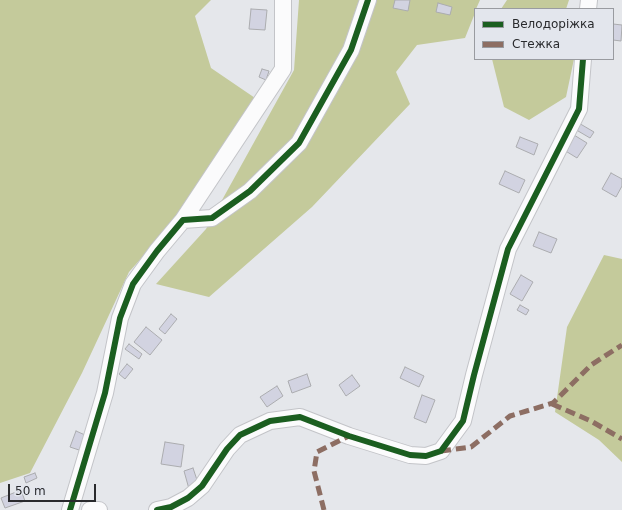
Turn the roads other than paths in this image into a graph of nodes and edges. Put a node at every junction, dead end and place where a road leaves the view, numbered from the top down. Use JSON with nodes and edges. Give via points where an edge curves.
{"nodes":[{"id":1,"x":283,"y":0,"type":"edge"},
{"id":2,"x":368,"y":0,"type":"edge"},
{"id":3,"x":584,"y":60,"type":"edge"},
{"id":4,"x":183,"y":220,"type":"junction"},
{"id":5,"x":70,"y":510,"type":"edge"},
{"id":6,"x":90,"y":510,"type":"edge"},
{"id":7,"x":99,"y":510,"type":"edge"},
{"id":8,"x":157,"y":510,"type":"edge"}],
"edges":[{"from":1,"to":4,"type":"street","via":[[283,69]]},
{"from":2,"to":4,"type":"street","via":[[351,50],[299,143],[250,191],[212,218]]},
{"from":3,"to":8,"type":"street","via":[[579,109],[508,249],[463,420],[441,451],[426,456],[410,455],[300,417],[270,421],[240,435],[226,449],[202,486],[188,498],[171,507]]},
{"from":4,"to":5,"type":"street","via":[[133,284],[120,318],[105,393]]},
{"from":6,"to":7,"type":"street"}]}
